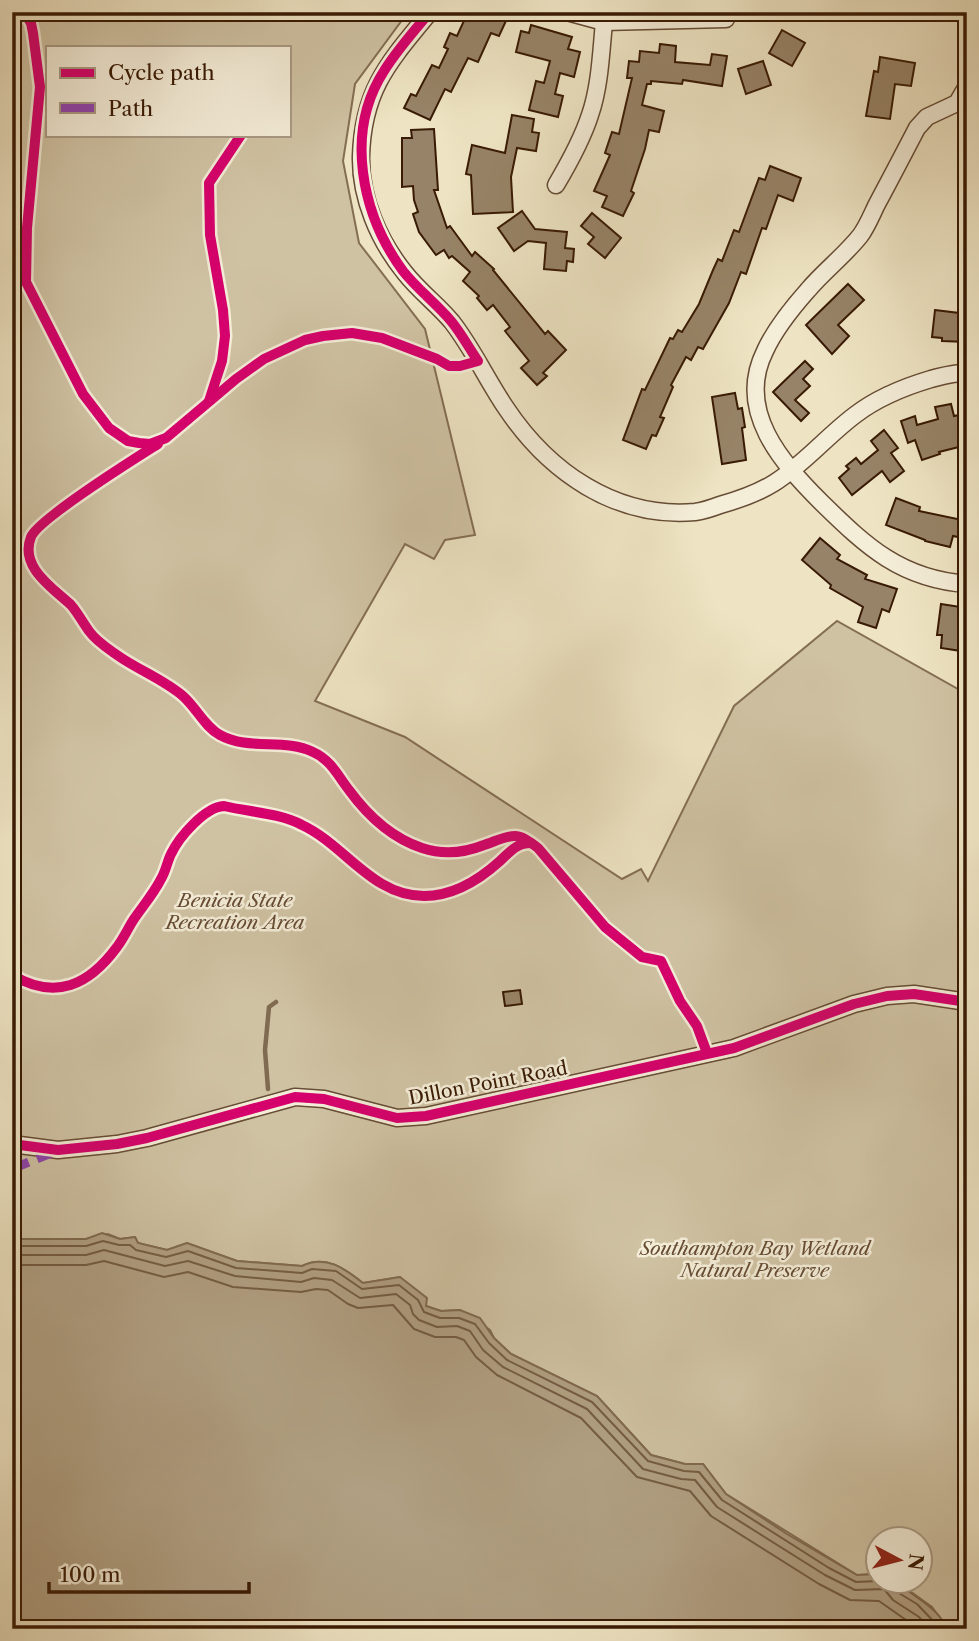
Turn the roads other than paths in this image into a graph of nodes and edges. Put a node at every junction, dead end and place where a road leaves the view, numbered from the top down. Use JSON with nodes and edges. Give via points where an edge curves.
{"nodes":[{"id":1,"x":429,"y":12,"type":"edge"},
{"id":2,"x":567,"y":12,"type":"edge"},
{"id":3,"x":726,"y":19,"type":"dead end"},
{"id":4,"x":604,"y":22,"type":"junction"},
{"id":5,"x":967,"y":86,"type":"edge"},
{"id":6,"x":556,"y":185,"type":"dead end"},
{"id":7,"x":967,"y":373,"type":"edge"},
{"id":8,"x":790,"y":471,"type":"junction"},
{"id":9,"x":967,"y":584,"type":"edge"},
{"id":10,"x":967,"y":1002,"type":"edge"},
{"id":11,"x":12,"y":1144,"type":"edge"}],
"edges":[{"from":1,"to":8,"type":"street","via":[[383,72],[366,111],[361,159],[369,208],[380,236],[404,273],[452,322],[528,439],[555,466],[587,488],[657,512],[696,512],[744,497]]},
{"from":2,"to":4,"type":"street"},
{"from":3,"to":4,"type":"street"},
{"from":4,"to":6,"type":"street","via":[[591,113]]},
{"from":5,"to":8,"type":"street","via":[[957,103],[927,117],[917,128],[861,235],[808,289],[764,352],[755,383],[756,404],[761,425]]},
{"from":7,"to":8,"type":"street","via":[[905,386],[858,413]]},
{"from":8,"to":9,"type":"street","via":[[860,540],[892,562],[919,575]]},
{"from":10,"to":11,"type":"street","name":"Dillon Point Road","via":[[914,993],[887,996],[734,1048],[426,1116],[397,1118],[324,1099],[295,1097],[117,1143],[58,1150]]}]}
